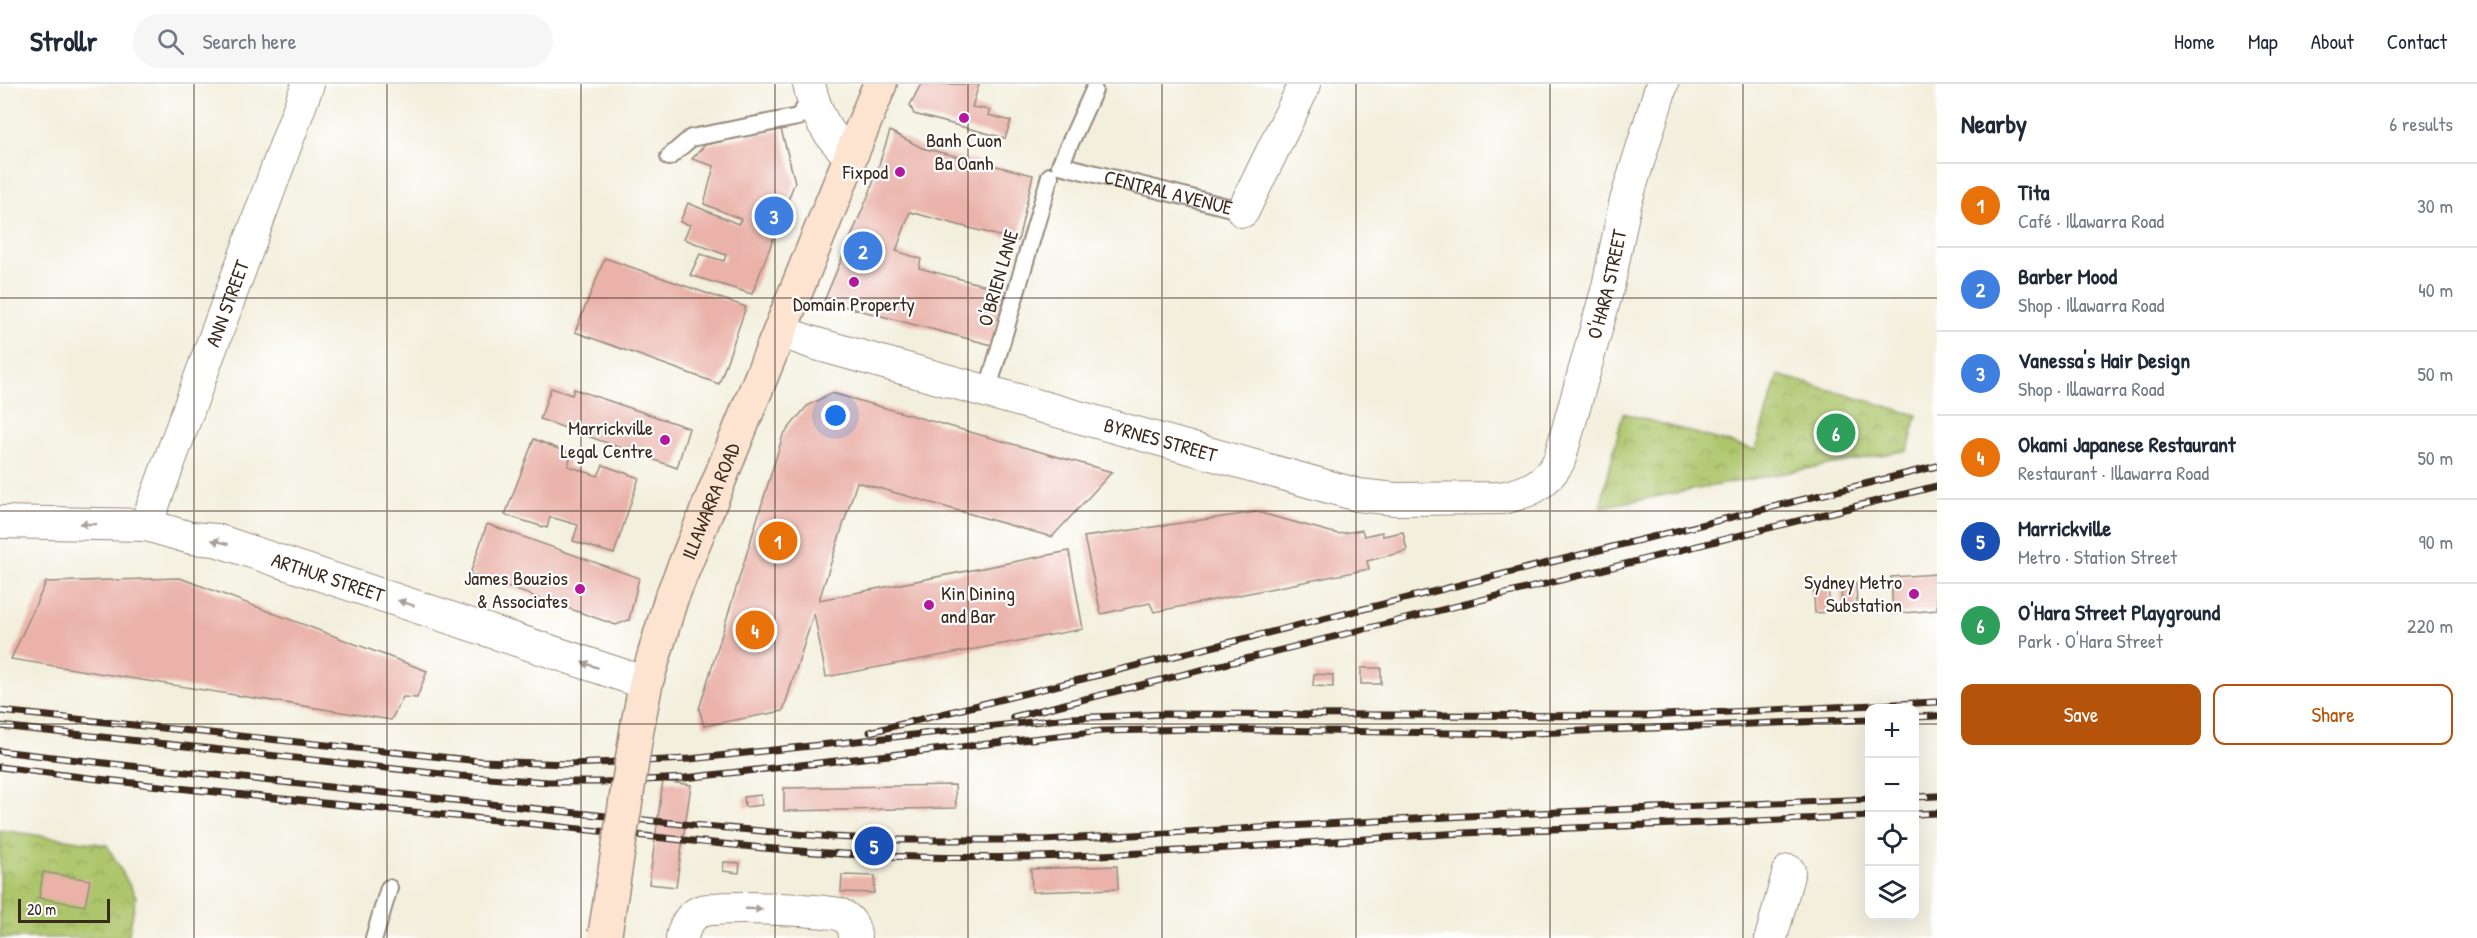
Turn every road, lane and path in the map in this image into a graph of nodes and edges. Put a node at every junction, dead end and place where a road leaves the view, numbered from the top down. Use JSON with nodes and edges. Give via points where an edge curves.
{"nodes":[{"id":1,"x":308,"y":84,"type":"edge"},
{"id":2,"x":880,"y":84,"type":"edge"},
{"id":3,"x":1305,"y":84,"type":"edge"},
{"id":4,"x":1662,"y":84,"type":"edge"},
{"id":5,"x":1094,"y":90,"type":"dead end"},
{"id":6,"x":811,"y":92,"type":"edge"},
{"id":7,"x":850,"y":156,"type":"junction"},
{"id":8,"x":669,"y":157,"type":"dead end"},
{"id":9,"x":1055,"y":171,"type":"junction"},
{"id":10,"x":1243,"y":211,"type":"joint"},
{"id":11,"x":780,"y":331,"type":"junction"},
{"id":12,"x":987,"y":392,"type":"junction"},
{"id":13,"x":1546,"y":480,"type":"joint"},
{"id":14,"x":0,"y":522,"type":"edge"},
{"id":15,"x":146,"y":525,"type":"junction"},
{"id":16,"x":646,"y":683,"type":"junction"},
{"id":17,"x":1789,"y":871,"type":"dead end"},
{"id":18,"x":389,"y":888,"type":"dead end"},
{"id":19,"x":604,"y":936,"type":"edge"},
{"id":20,"x":374,"y":938,"type":"edge"},
{"id":21,"x":682,"y":938,"type":"edge"},
{"id":22,"x":855,"y":938,"type":"edge"},
{"id":23,"x":1771,"y":938,"type":"edge"}],
"edges":[{"from":1,"to":15,"type":"street","name":"ANN STREET"},
{"from":2,"to":7,"type":"main road","name":"ILLAWARRA ROAD"},
{"from":3,"to":10,"type":"street","name":"CENTRAL AVENUE"},
{"from":4,"to":13,"type":"street","name":"O'HARA STREET","via":[[1625,204],[1608,286],[1559,460]]},
{"from":5,"to":9,"type":"lane","name":"O'BRIEN LANE"},
{"from":6,"to":7,"type":"street","via":[[831,138]]},
{"from":6,"to":8,"type":"lane","via":[[798,117],[691,138]]},
{"from":7,"to":11,"type":"main road","name":"ILLAWARRA ROAD"},
{"from":9,"to":10,"type":"lane","name":"CENTRAL AVENUE"},
{"from":9,"to":12,"type":"lane","name":"O'BRIEN LANE"},
{"from":11,"to":12,"type":"street","name":"BYRNES STREET"},
{"from":11,"to":16,"type":"main road","name":"ILLAWARRA ROAD","via":[[672,599]]},
{"from":12,"to":13,"type":"street","name":"BYRNES STREET","via":[[1358,495],[1395,499],[1501,498],[1519,495]]},
{"from":15,"to":14,"type":"street","name":"ARTHUR STREET","one_way":true},
{"from":16,"to":15,"type":"street","name":"ARTHUR STREET","one_way":true,"via":[[216,540],[191,538]]},
{"from":16,"to":19,"type":"main road","name":"ILLAWARRA ROAD","bridge":true},
{"from":17,"to":23,"type":"street"},
{"from":18,"to":20,"type":"lane"},
{"from":21,"to":22,"type":"street","one_way":true,"via":[[685,926],[697,913],[718,908],[839,914],[852,923]]}]}
